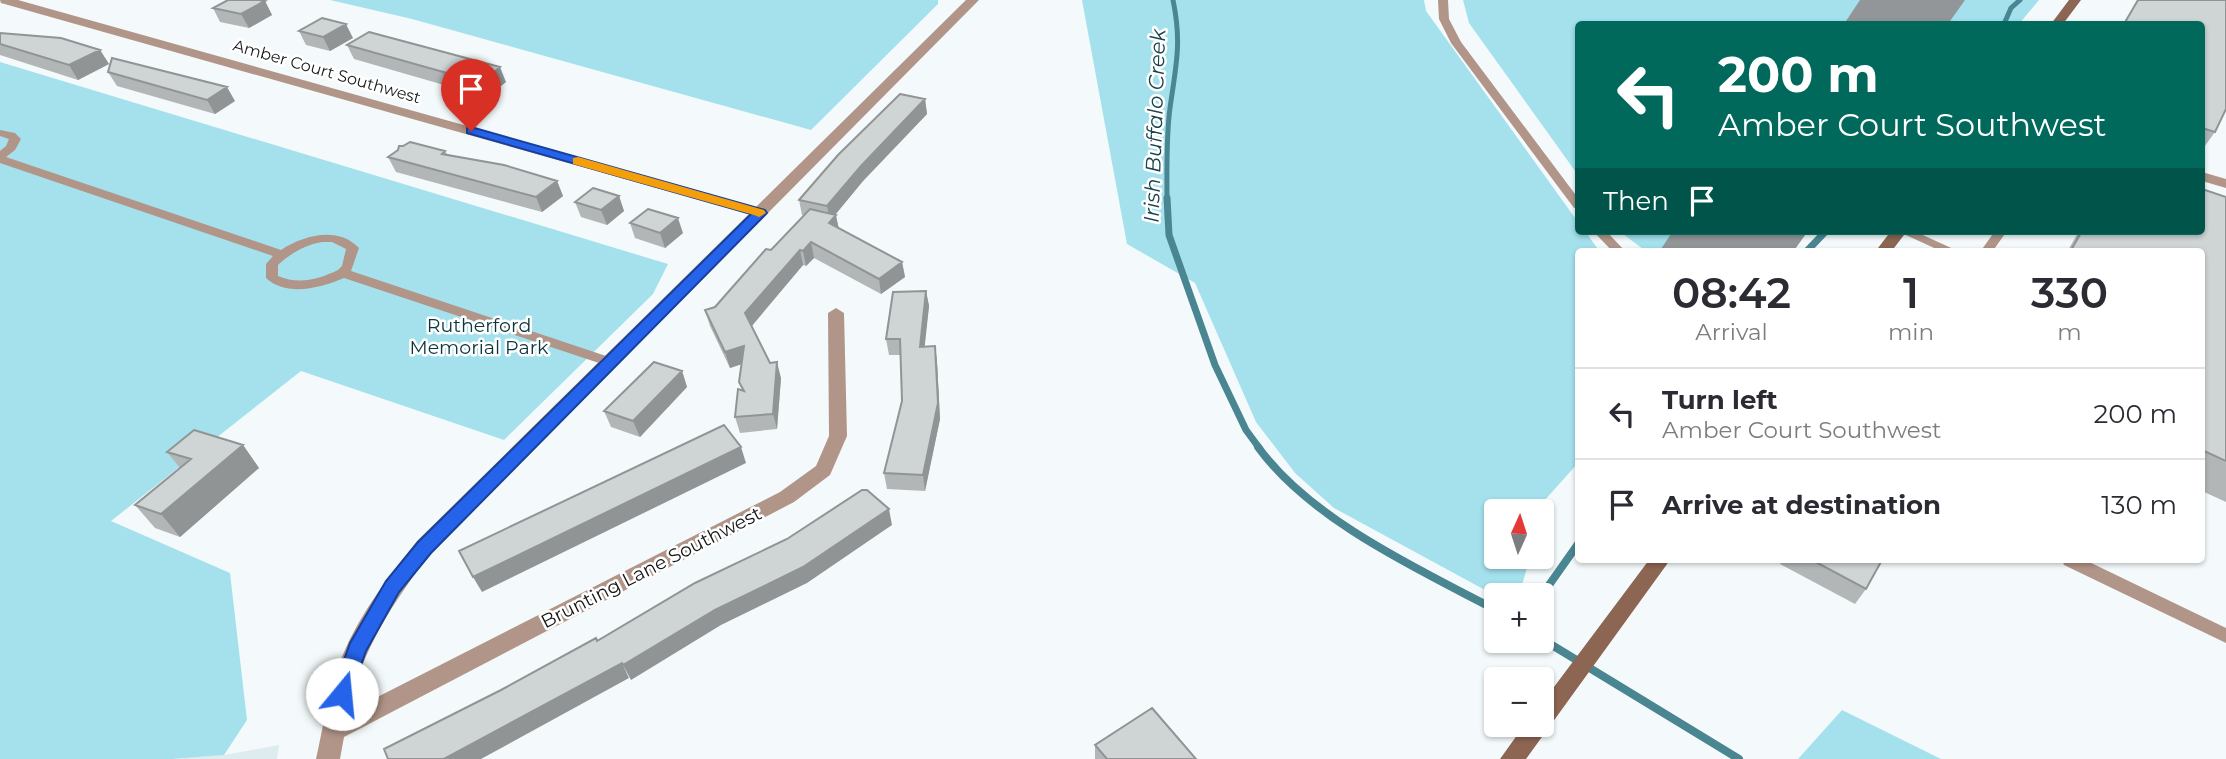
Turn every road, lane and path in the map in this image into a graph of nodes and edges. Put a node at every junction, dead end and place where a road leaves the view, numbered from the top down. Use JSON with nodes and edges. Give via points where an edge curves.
{"nodes":[{"id":1,"x":5,"y":0,"type":"edge"},
{"id":2,"x":973,"y":0,"type":"edge"},
{"id":3,"x":1443,"y":0,"type":"edge"},
{"id":4,"x":2075,"y":0,"type":"edge"},
{"id":5,"x":2059,"y":21,"type":"edge"},
{"id":6,"x":0,"y":133,"type":"edge"},
{"id":7,"x":0,"y":157,"type":"edge"},
{"id":8,"x":2205,"y":177,"type":"edge"},
{"id":9,"x":2226,"y":184,"type":"edge"},
{"id":10,"x":1575,"y":201,"type":"edge"},
{"id":11,"x":760,"y":213,"type":"junction"},
{"id":12,"x":1604,"y":235,"type":"edge"},
{"id":13,"x":1911,"y":235,"type":"edge"},
{"id":14,"x":1616,"y":248,"type":"edge"},
{"id":15,"x":1944,"y":248,"type":"edge"},
{"id":16,"x":281,"y":254,"type":"junction"},
{"id":17,"x":343,"y":273,"type":"junction"},
{"id":18,"x":836,"y":313,"type":"dead end"},
{"id":19,"x":610,"y":362,"type":"junction"},
{"id":20,"x":1658,"y":563,"type":"edge"},
{"id":21,"x":2076,"y":563,"type":"edge"},
{"id":22,"x":2226,"y":636,"type":"edge"},
{"id":23,"x":1554,"y":703,"type":"edge"},
{"id":24,"x":333,"y":731,"type":"junction"},
{"id":25,"x":1529,"y":737,"type":"edge"},
{"id":26,"x":1517,"y":753,"type":"edge"},
{"id":27,"x":328,"y":759,"type":"edge"}],
"edges":[{"from":1,"to":11,"type":"street","name":"Amber Court Southwest"},
{"from":2,"to":11,"type":"street"},
{"from":3,"to":10,"type":"lane","via":[[1444,19],[1456,43]]},
{"from":4,"to":5,"type":"street"},
{"from":6,"to":7,"type":"lane","via":[[15,139]]},
{"from":7,"to":16,"type":"lane"},
{"from":8,"to":9,"type":"street"},
{"from":11,"to":19,"type":"street"},
{"from":12,"to":14,"type":"lane"},
{"from":13,"to":15,"type":"lane"},
{"from":16,"to":17,"type":"lane","via":[[271,272],[280,283],[316,283]]},
{"from":16,"to":17,"type":"lane","via":[[313,240],[346,241],[353,254]]},
{"from":17,"to":19,"type":"lane"},
{"from":18,"to":24,"type":"street","name":"Brunting Lane Southwest","via":[[838,436],[823,470],[808,483]]},
{"from":19,"to":24,"type":"street","via":[[424,547],[393,586],[357,649]]},
{"from":20,"to":23,"type":"street"},
{"from":21,"to":22,"type":"lane"},
{"from":24,"to":27,"type":"street"},
{"from":25,"to":26,"type":"street"}]}
